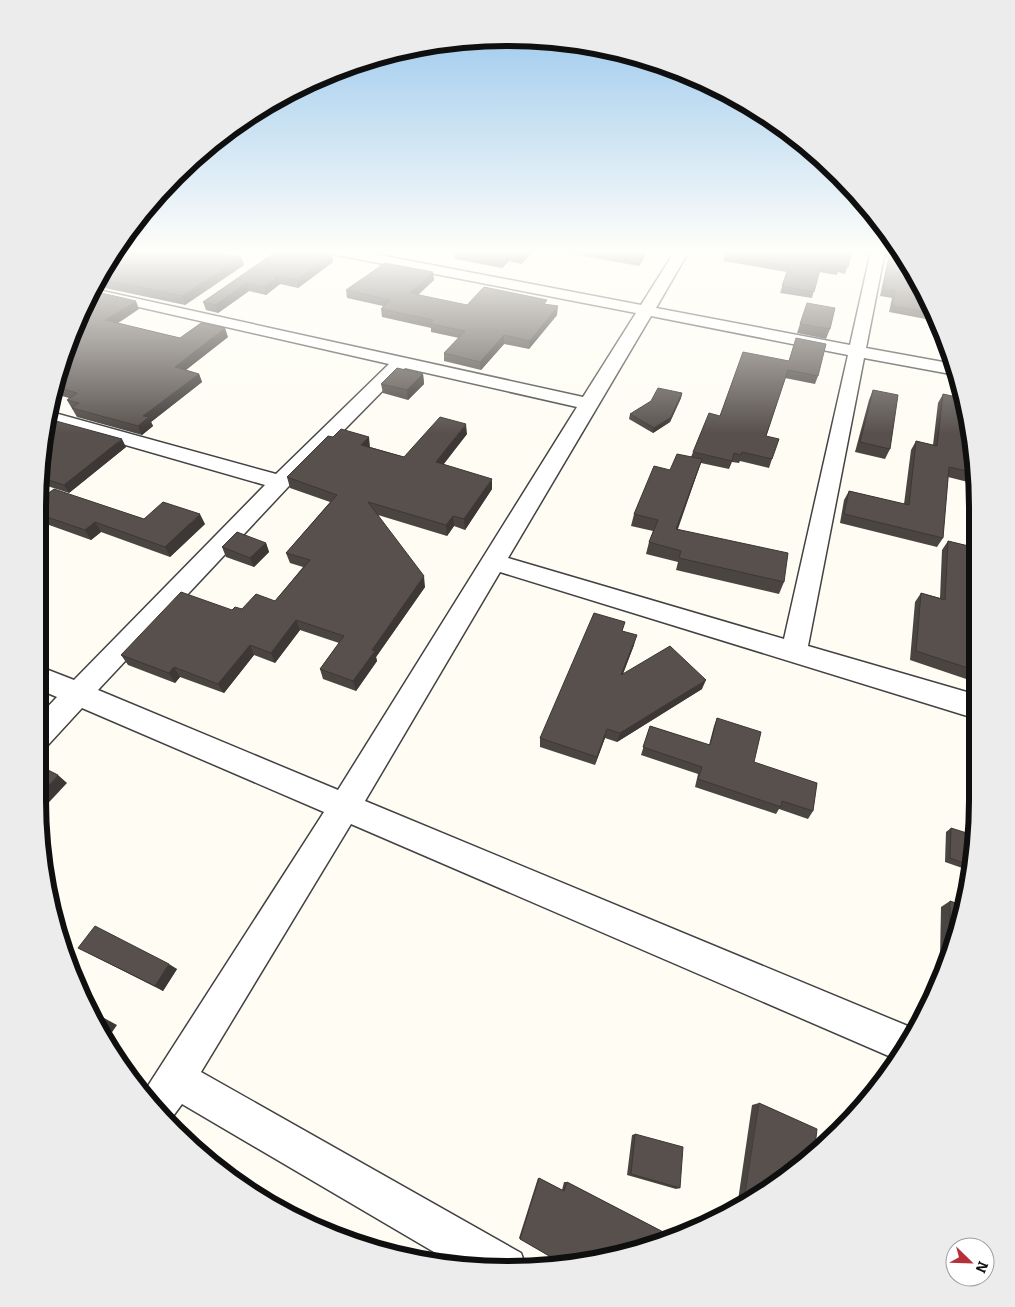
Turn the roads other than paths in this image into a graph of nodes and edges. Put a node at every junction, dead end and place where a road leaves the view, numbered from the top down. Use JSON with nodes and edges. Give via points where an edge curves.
{"nodes":[{"id":1,"x":177,"y":312,"type":"edge"},
{"id":2,"x":189,"y":312,"type":"edge"},
{"id":3,"x":645,"y":312,"type":"edge"},
{"id":4,"x":656,"y":312,"type":"edge"},
{"id":5,"x":865,"y":312,"type":"edge"},
{"id":6,"x":186,"y":314,"type":"junction"},
{"id":7,"x":857,"y":352,"type":"junction"},
{"id":8,"x":401,"y":362,"type":"junction"},
{"id":9,"x":947,"y":369,"type":"edge"},
{"id":10,"x":588,"y":404,"type":"junction"},
{"id":11,"x":55,"y":418,"type":"edge"},
{"id":12,"x":280,"y":482,"type":"junction"},
{"id":13,"x":492,"y":561,"type":"junction"},
{"id":14,"x":794,"y":651,"type":"junction"},
{"id":15,"x":46,"y":680,"type":"edge"},
{"id":16,"x":79,"y":693,"type":"junction"},
{"id":17,"x":969,"y":705,"type":"edge"},
{"id":18,"x":46,"y":728,"type":"edge"},
{"id":19,"x":344,"y":808,"type":"junction"},
{"id":20,"x":900,"y":1042,"type":"edge"},
{"id":21,"x":166,"y":1093,"type":"edge"},
{"id":22,"x":487,"y":1260,"type":"edge"}],
"edges":[{"from":1,"to":6,"type":"street"},
{"from":2,"to":6,"type":"street"},
{"from":3,"to":10,"type":"street"},
{"from":4,"to":7,"type":"street"},
{"from":5,"to":7,"type":"street"},
{"from":6,"to":8,"type":"street"},
{"from":7,"to":9,"type":"street"},
{"from":7,"to":14,"type":"street"},
{"from":8,"to":10,"type":"street"},
{"from":8,"to":12,"type":"street"},
{"from":10,"to":13,"type":"street"},
{"from":11,"to":12,"type":"street"},
{"from":12,"to":16,"type":"street"},
{"from":13,"to":14,"type":"street"},
{"from":13,"to":19,"type":"street"},
{"from":14,"to":17,"type":"street"},
{"from":15,"to":16,"type":"street"},
{"from":16,"to":18,"type":"street"},
{"from":16,"to":19,"type":"street"},
{"from":19,"to":20,"type":"street"},
{"from":19,"to":21,"type":"street"},
{"from":21,"to":22,"type":"street"}]}
